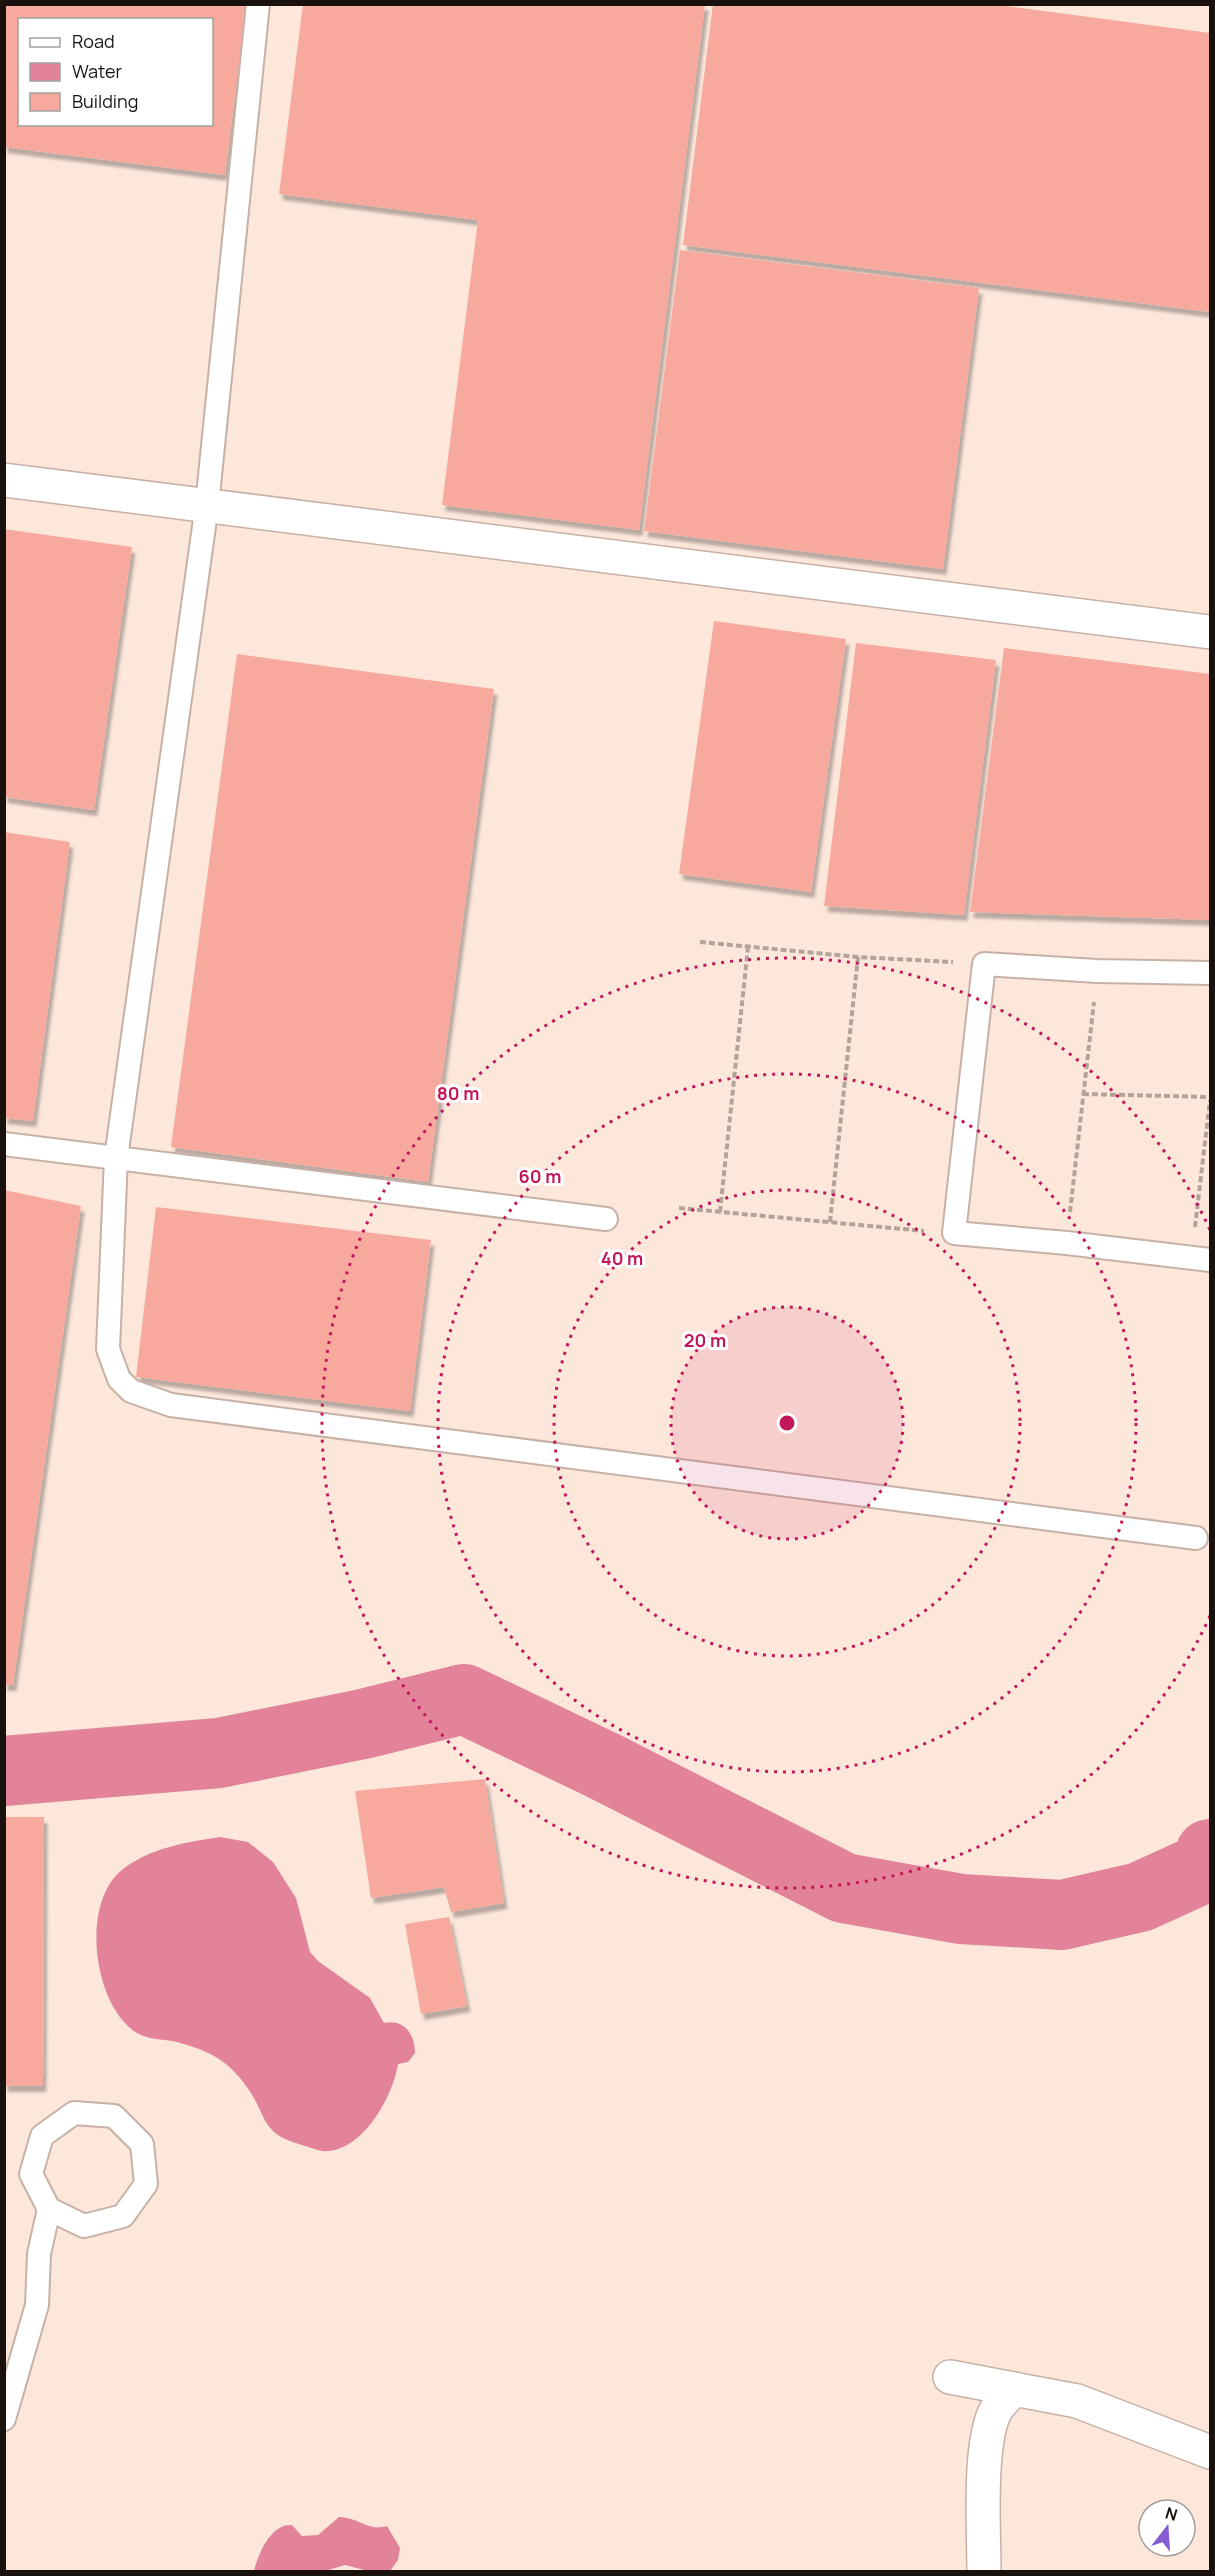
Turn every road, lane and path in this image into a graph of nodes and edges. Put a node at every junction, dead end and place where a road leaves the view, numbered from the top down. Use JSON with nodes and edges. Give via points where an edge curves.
{"nodes":[{"id":1,"x":258,"y":4,"type":"edge"},
{"id":2,"x":4,"y":480,"type":"edge"},
{"id":3,"x":207,"y":505,"type":"junction"},
{"id":4,"x":1210,"y":632,"type":"edge"},
{"id":5,"x":700,"y":942,"type":"dead end"},
{"id":6,"x":748,"y":947,"type":"junction"},
{"id":7,"x":858,"y":957,"type":"junction"},
{"id":8,"x":984,"y":964,"type":"junction"},
{"id":9,"x":1098,"y":971,"type":"junction"},
{"id":10,"x":1210,"y":973,"type":"edge"},
{"id":11,"x":1083,"y":1094,"type":"junction"},
{"id":12,"x":1210,"y":1098,"type":"edge"},
{"id":13,"x":4,"y":1144,"type":"edge"},
{"id":14,"x":116,"y":1158,"type":"junction"},
{"id":15,"x":679,"y":1208,"type":"dead end"},
{"id":16,"x":720,"y":1212,"type":"junction"},
{"id":17,"x":606,"y":1219,"type":"dead end"},
{"id":18,"x":830,"y":1222,"type":"junction"},
{"id":19,"x":954,"y":1233,"type":"junction"},
{"id":20,"x":1067,"y":1243,"type":"junction"},
{"id":21,"x":1201,"y":1259,"type":"edge"},
{"id":22,"x":1196,"y":1538,"type":"dead end"},
{"id":23,"x":49,"y":2210,"type":"junction"},
{"id":24,"x":950,"y":2377,"type":"dead end"},
{"id":25,"x":1014,"y":2389,"type":"junction"},
{"id":26,"x":4,"y":2420,"type":"edge"},
{"id":27,"x":1210,"y":2452,"type":"edge"},
{"id":28,"x":984,"y":2571,"type":"edge"}],
"edges":[{"from":1,"to":3,"type":"lane"},
{"from":2,"to":3,"type":"street"},
{"from":3,"to":4,"type":"street"},
{"from":3,"to":14,"type":"lane"},
{"from":5,"to":6,"type":"path"},
{"from":6,"to":7,"type":"path"},
{"from":6,"to":16,"type":"path"},
{"from":7,"to":8,"type":"path"},
{"from":7,"to":18,"type":"path"},
{"from":8,"to":9,"type":"lane"},
{"from":8,"to":19,"type":"lane"},
{"from":9,"to":10,"type":"lane"},
{"from":9,"to":11,"type":"path"},
{"from":11,"to":12,"type":"path"},
{"from":11,"to":20,"type":"path"},
{"from":12,"to":21,"type":"path"},
{"from":13,"to":14,"type":"lane"},
{"from":14,"to":17,"type":"lane"},
{"from":14,"to":22,"type":"lane","via":[[108,1348],[119,1379],[131,1390],[171,1406]]},
{"from":15,"to":16,"type":"path"},
{"from":16,"to":18,"type":"path"},
{"from":18,"to":19,"type":"path"},
{"from":19,"to":20,"type":"lane"},
{"from":20,"to":21,"type":"lane"},
{"from":23,"to":23,"type":"lane","via":[[32,2174],[42,2136],[74,2113],[114,2116],[142,2144],[146,2184],[123,2216],[84,2226]]},
{"from":23,"to":26,"type":"lane","via":[[39,2254],[37,2305]]},
{"from":24,"to":25,"type":"street"},
{"from":25,"to":27,"type":"street","via":[[1077,2401]]},
{"from":25,"to":28,"type":"street","via":[[996,2410],[985,2453]]}]}
